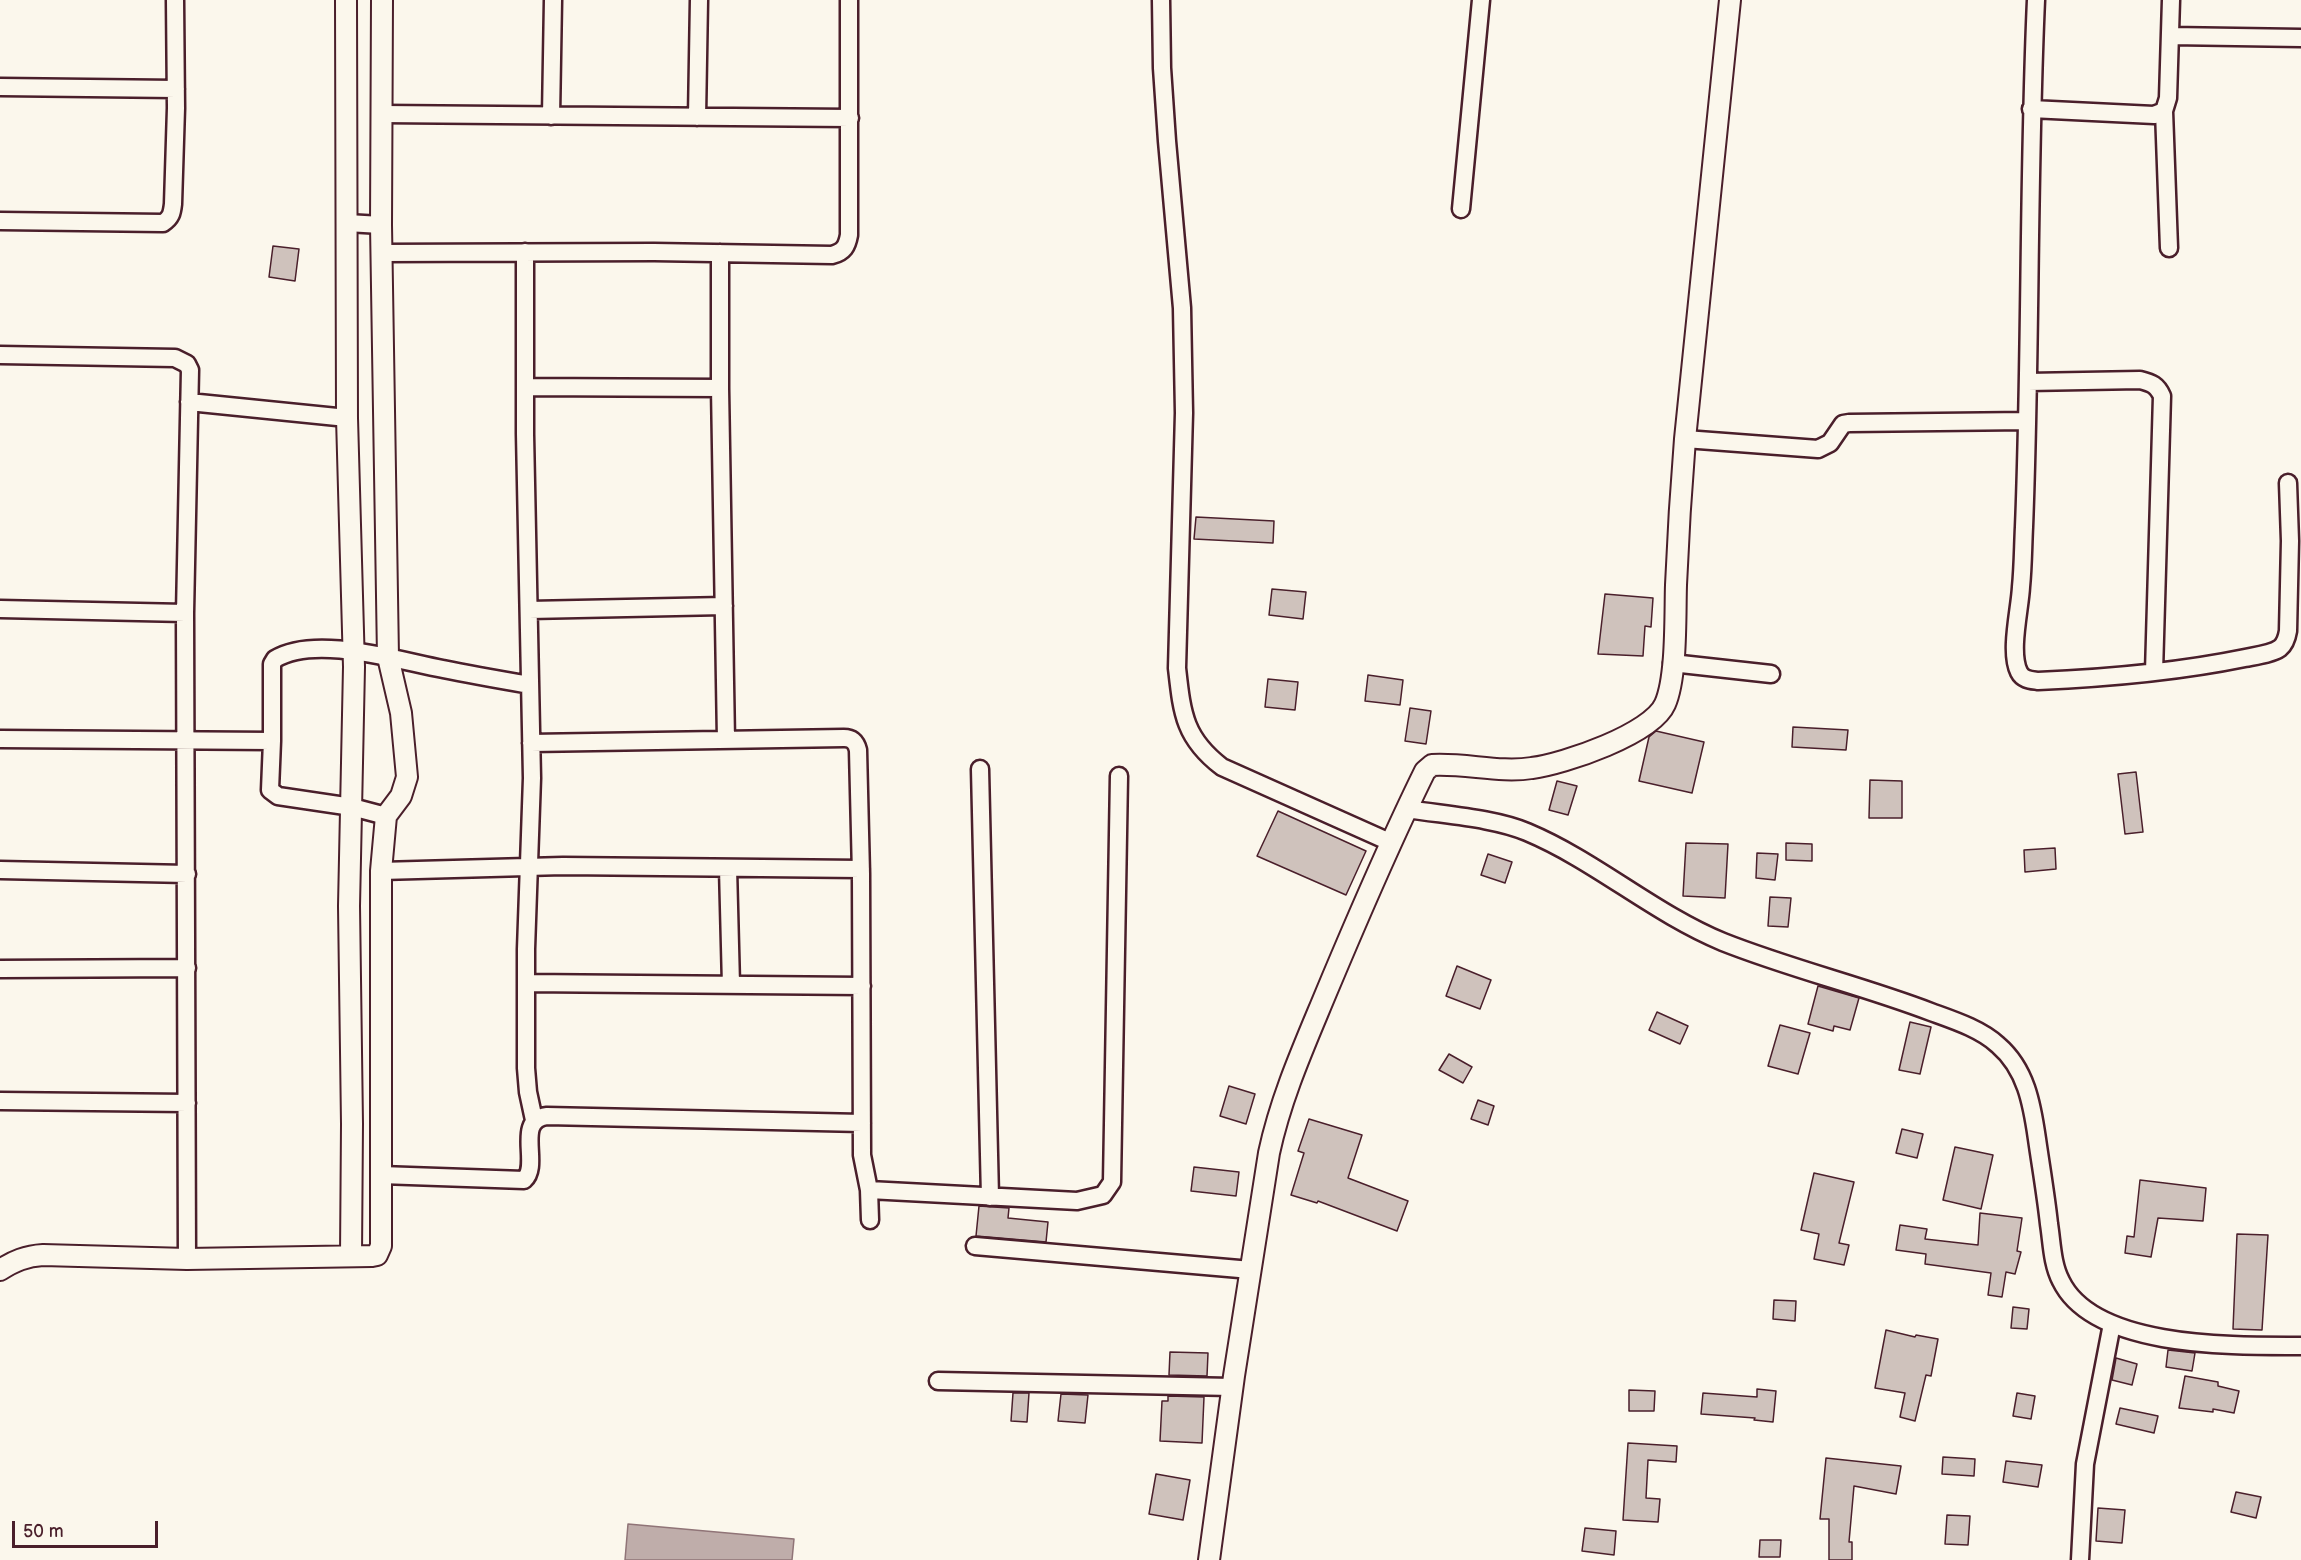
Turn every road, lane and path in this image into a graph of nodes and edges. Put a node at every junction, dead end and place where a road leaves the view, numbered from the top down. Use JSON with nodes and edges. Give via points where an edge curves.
{"nodes":[{"id":1,"x":175,"y":0,"type":"edge"},
{"id":2,"x":346,"y":0,"type":"edge"},
{"id":3,"x":382,"y":0,"type":"edge"},
{"id":4,"x":553,"y":0,"type":"edge"},
{"id":5,"x":699,"y":0,"type":"edge"},
{"id":6,"x":849,"y":0,"type":"edge"},
{"id":7,"x":1161,"y":0,"type":"edge"},
{"id":8,"x":1481,"y":0,"type":"edge"},
{"id":9,"x":1730,"y":0,"type":"edge"},
{"id":10,"x":2036,"y":0,"type":"edge"},
{"id":11,"x":2171,"y":0,"type":"edge"},
{"id":12,"x":2171,"y":36,"type":"junction"},
{"id":13,"x":2301,"y":38,"type":"edge"},
{"id":14,"x":0,"y":87,"type":"edge"},
{"id":15,"x":176,"y":89,"type":"junction"},
{"id":16,"x":2031,"y":109,"type":"junction"},
{"id":17,"x":2164,"y":111,"type":"junction"},
{"id":18,"x":382,"y":114,"type":"junction"},
{"id":19,"x":551,"y":116,"type":"junction"},
{"id":20,"x":697,"y":117,"type":"junction"},
{"id":21,"x":850,"y":118,"type":"junction"},
{"id":22,"x":1461,"y":209,"type":"dead end"},
{"id":23,"x":0,"y":221,"type":"edge"},
{"id":24,"x":347,"y":223,"type":"junction"},
{"id":25,"x":381,"y":225,"type":"junction"},
{"id":26,"x":2169,"y":248,"type":"dead end"},
{"id":27,"x":525,"y":252,"type":"junction"},
{"id":28,"x":720,"y":253,"type":"junction"},
{"id":29,"x":382,"y":254,"type":"junction"},
{"id":30,"x":0,"y":355,"type":"edge"},
{"id":31,"x":2028,"y":382,"type":"junction"},
{"id":32,"x":525,"y":387,"type":"junction"},
{"id":33,"x":720,"y":388,"type":"junction"},
{"id":34,"x":189,"y":402,"type":"junction"},
{"id":35,"x":347,"y":418,"type":"junction"},
{"id":36,"x":2027,"y":421,"type":"junction"},
{"id":37,"x":1685,"y":439,"type":"junction"},
{"id":38,"x":2288,"y":483,"type":"dead end"},
{"id":39,"x":724,"y":606,"type":"junction"},
{"id":40,"x":0,"y":609,"type":"edge"},
{"id":41,"x":529,"y":610,"type":"junction"},
{"id":42,"x":185,"y":613,"type":"junction"},
{"id":43,"x":354,"y":650,"type":"junction"},
{"id":44,"x":388,"y":657,"type":"junction"},
{"id":45,"x":1672,"y":663,"type":"junction"},
{"id":46,"x":2154,"y":672,"type":"junction"},
{"id":47,"x":1771,"y":674,"type":"dead end"},
{"id":48,"x":530,"y":685,"type":"junction"},
{"id":49,"x":0,"y":740,"type":"edge"},
{"id":50,"x":726,"y":740,"type":"junction"},
{"id":51,"x":186,"y":741,"type":"junction"},
{"id":52,"x":272,"y":741,"type":"junction"},
{"id":53,"x":531,"y":743,"type":"junction"},
{"id":54,"x":980,"y":769,"type":"dead end"},
{"id":55,"x":1119,"y":776,"type":"dead end"},
{"id":56,"x":352,"y":807,"type":"junction"},
{"id":57,"x":1408,"y":809,"type":"junction"},
{"id":58,"x":386,"y":816,"type":"junction"},
{"id":59,"x":1392,"y":843,"type":"junction"},
{"id":60,"x":530,"y":867,"type":"junction"},
{"id":61,"x":728,"y":868,"type":"junction"},
{"id":62,"x":861,"y":869,"type":"junction"},
{"id":63,"x":0,"y":870,"type":"edge"},
{"id":64,"x":381,"y":871,"type":"junction"},
{"id":65,"x":187,"y":874,"type":"junction"},
{"id":66,"x":187,"y":968,"type":"junction"},
{"id":67,"x":0,"y":969,"type":"edge"},
{"id":68,"x":526,"y":983,"type":"junction"},
{"id":69,"x":731,"y":985,"type":"junction"},
{"id":70,"x":862,"y":986,"type":"junction"},
{"id":71,"x":0,"y":1101,"type":"edge"},
{"id":72,"x":187,"y":1103,"type":"junction"},
{"id":73,"x":534,"y":1120,"type":"junction"},
{"id":74,"x":862,"y":1123,"type":"junction"},
{"id":75,"x":381,"y":1175,"type":"junction"},
{"id":76,"x":870,"y":1190,"type":"junction"},
{"id":77,"x":990,"y":1197,"type":"junction"},
{"id":78,"x":870,"y":1220,"type":"dead end"},
{"id":79,"x":975,"y":1246,"type":"dead end"},
{"id":80,"x":351,"y":1255,"type":"junction"},
{"id":81,"x":187,"y":1259,"type":"junction"},
{"id":82,"x":0,"y":1270,"type":"edge"},
{"id":83,"x":1251,"y":1270,"type":"junction"},
{"id":84,"x":2112,"y":1324,"type":"junction"},
{"id":85,"x":2301,"y":1346,"type":"edge"},
{"id":86,"x":938,"y":1381,"type":"dead end"},
{"id":87,"x":1232,"y":1387,"type":"junction"},
{"id":88,"x":1209,"y":1560,"type":"edge"},
{"id":89,"x":2080,"y":1560,"type":"edge"}],
"edges":[{"from":1,"to":15,"type":"street"},
{"from":2,"to":24,"type":"street"},
{"from":3,"to":18,"type":"street"},
{"from":4,"to":19,"type":"street"},
{"from":5,"to":20,"type":"street"},
{"from":6,"to":21,"type":"street"},
{"from":7,"to":59,"type":"street","via":[[1166,130],[1182,308],[1184,413],[1177,668],[1180,700],[1196,742],[1222,767]]},
{"from":8,"to":22,"type":"street"},
{"from":9,"to":37,"type":"street"},
{"from":10,"to":16,"type":"street"},
{"from":11,"to":12,"type":"street"},
{"from":12,"to":13,"type":"street"},
{"from":12,"to":17,"type":"street"},
{"from":14,"to":15,"type":"street"},
{"from":15,"to":23,"type":"street","via":[[173,204],[168,220]]},
{"from":16,"to":17,"type":"street","via":[[2154,115]]},
{"from":16,"to":31,"type":"street"},
{"from":17,"to":26,"type":"street"},
{"from":18,"to":19,"type":"street"},
{"from":18,"to":25,"type":"street"},
{"from":19,"to":20,"type":"street"},
{"from":20,"to":21,"type":"street"},
{"from":21,"to":28,"type":"street","via":[[849,235],[841,253]]},
{"from":24,"to":25,"type":"street"},
{"from":24,"to":35,"type":"street"},
{"from":25,"to":29,"type":"street"},
{"from":27,"to":28,"type":"street"},
{"from":27,"to":29,"type":"street"},
{"from":27,"to":32,"type":"street"},
{"from":28,"to":33,"type":"street"},
{"from":29,"to":44,"type":"street"},
{"from":30,"to":34,"type":"street","via":[[176,358],[190,370]]},
{"from":31,"to":36,"type":"street"},
{"from":31,"to":46,"type":"street","via":[[2140,380],[2159,388],[2162,396]]},
{"from":32,"to":33,"type":"street"},
{"from":32,"to":41,"type":"street"},
{"from":33,"to":39,"type":"street"},
{"from":34,"to":35,"type":"street"},
{"from":34,"to":42,"type":"street"},
{"from":35,"to":43,"type":"street"},
{"from":36,"to":37,"type":"street","via":[[1849,423],[1843,424],[1830,443],[1818,449]]},
{"from":36,"to":46,"type":"street","via":[[2022,585],[2015,652],[2020,675],[2038,681],[2103,679]]},
{"from":37,"to":45,"type":"street"},
{"from":38,"to":46,"type":"street","via":[[2286,640],[2280,648],[2263,654]]},
{"from":39,"to":41,"type":"street"},
{"from":39,"to":50,"type":"street"},
{"from":40,"to":42,"type":"street"},
{"from":41,"to":48,"type":"street"},
{"from":42,"to":51,"type":"street"},
{"from":43,"to":44,"type":"street"},
{"from":43,"to":52,"type":"street","via":[[300,651],[275,659]]},
{"from":43,"to":56,"type":"street"},
{"from":44,"to":48,"type":"street"},
{"from":44,"to":58,"type":"street","via":[[402,720],[407,777],[401,796]]},
{"from":45,"to":47,"type":"street"},
{"from":45,"to":57,"type":"street","via":[[1665,703],[1654,719],[1632,733],[1535,768],[1432,765],[1425,771]]},
{"from":48,"to":53,"type":"street"},
{"from":49,"to":51,"type":"street"},
{"from":50,"to":53,"type":"street"},
{"from":50,"to":62,"type":"street","via":[[850,738],[856,743]]},
{"from":51,"to":52,"type":"street"},
{"from":51,"to":65,"type":"street"},
{"from":52,"to":56,"type":"street","via":[[269,783],[273,794]]},
{"from":53,"to":60,"type":"street"},
{"from":54,"to":77,"type":"street"},
{"from":55,"to":77,"type":"street","via":[[1112,1182],[1102,1196],[1077,1201]]},
{"from":56,"to":58,"type":"street"},
{"from":56,"to":80,"type":"street"},
{"from":57,"to":59,"type":"street"},
{"from":57,"to":84,"type":"street","via":[[1526,832],[1720,940],[1904,1001],[1991,1038],[2012,1059],[2028,1091],[2060,1279],[2074,1299]]},
{"from":58,"to":64,"type":"street"},
{"from":59,"to":83,"type":"street","via":[[1282,1101],[1269,1153]]},
{"from":60,"to":61,"type":"street"},
{"from":60,"to":64,"type":"street"},
{"from":60,"to":68,"type":"street"},
{"from":61,"to":62,"type":"street"},
{"from":61,"to":69,"type":"street"},
{"from":62,"to":70,"type":"street"},
{"from":63,"to":65,"type":"street"},
{"from":64,"to":75,"type":"street"},
{"from":65,"to":66,"type":"street"},
{"from":66,"to":67,"type":"street"},
{"from":66,"to":72,"type":"street"},
{"from":68,"to":69,"type":"street"},
{"from":68,"to":73,"type":"street","via":[[526,1079]]},
{"from":69,"to":70,"type":"street"},
{"from":70,"to":74,"type":"street"},
{"from":71,"to":72,"type":"street"},
{"from":72,"to":81,"type":"street"},
{"from":73,"to":74,"type":"street","via":[[547,1116]]},
{"from":73,"to":75,"type":"street","via":[[529,1173],[524,1180]]},
{"from":74,"to":76,"type":"street","via":[[863,1162]]},
{"from":75,"to":80,"type":"street","via":[[380,1251],[372,1256]]},
{"from":76,"to":77,"type":"street"},
{"from":76,"to":78,"type":"street"},
{"from":79,"to":83,"type":"street"},
{"from":80,"to":81,"type":"street"},
{"from":81,"to":82,"type":"street","via":[[43,1255],[13,1261]]},
{"from":83,"to":87,"type":"street"},
{"from":84,"to":85,"type":"street","via":[[2144,1335],[2187,1341]]},
{"from":84,"to":89,"type":"street","via":[[2085,1464]]},
{"from":86,"to":87,"type":"street"},
{"from":87,"to":88,"type":"street"}]}
